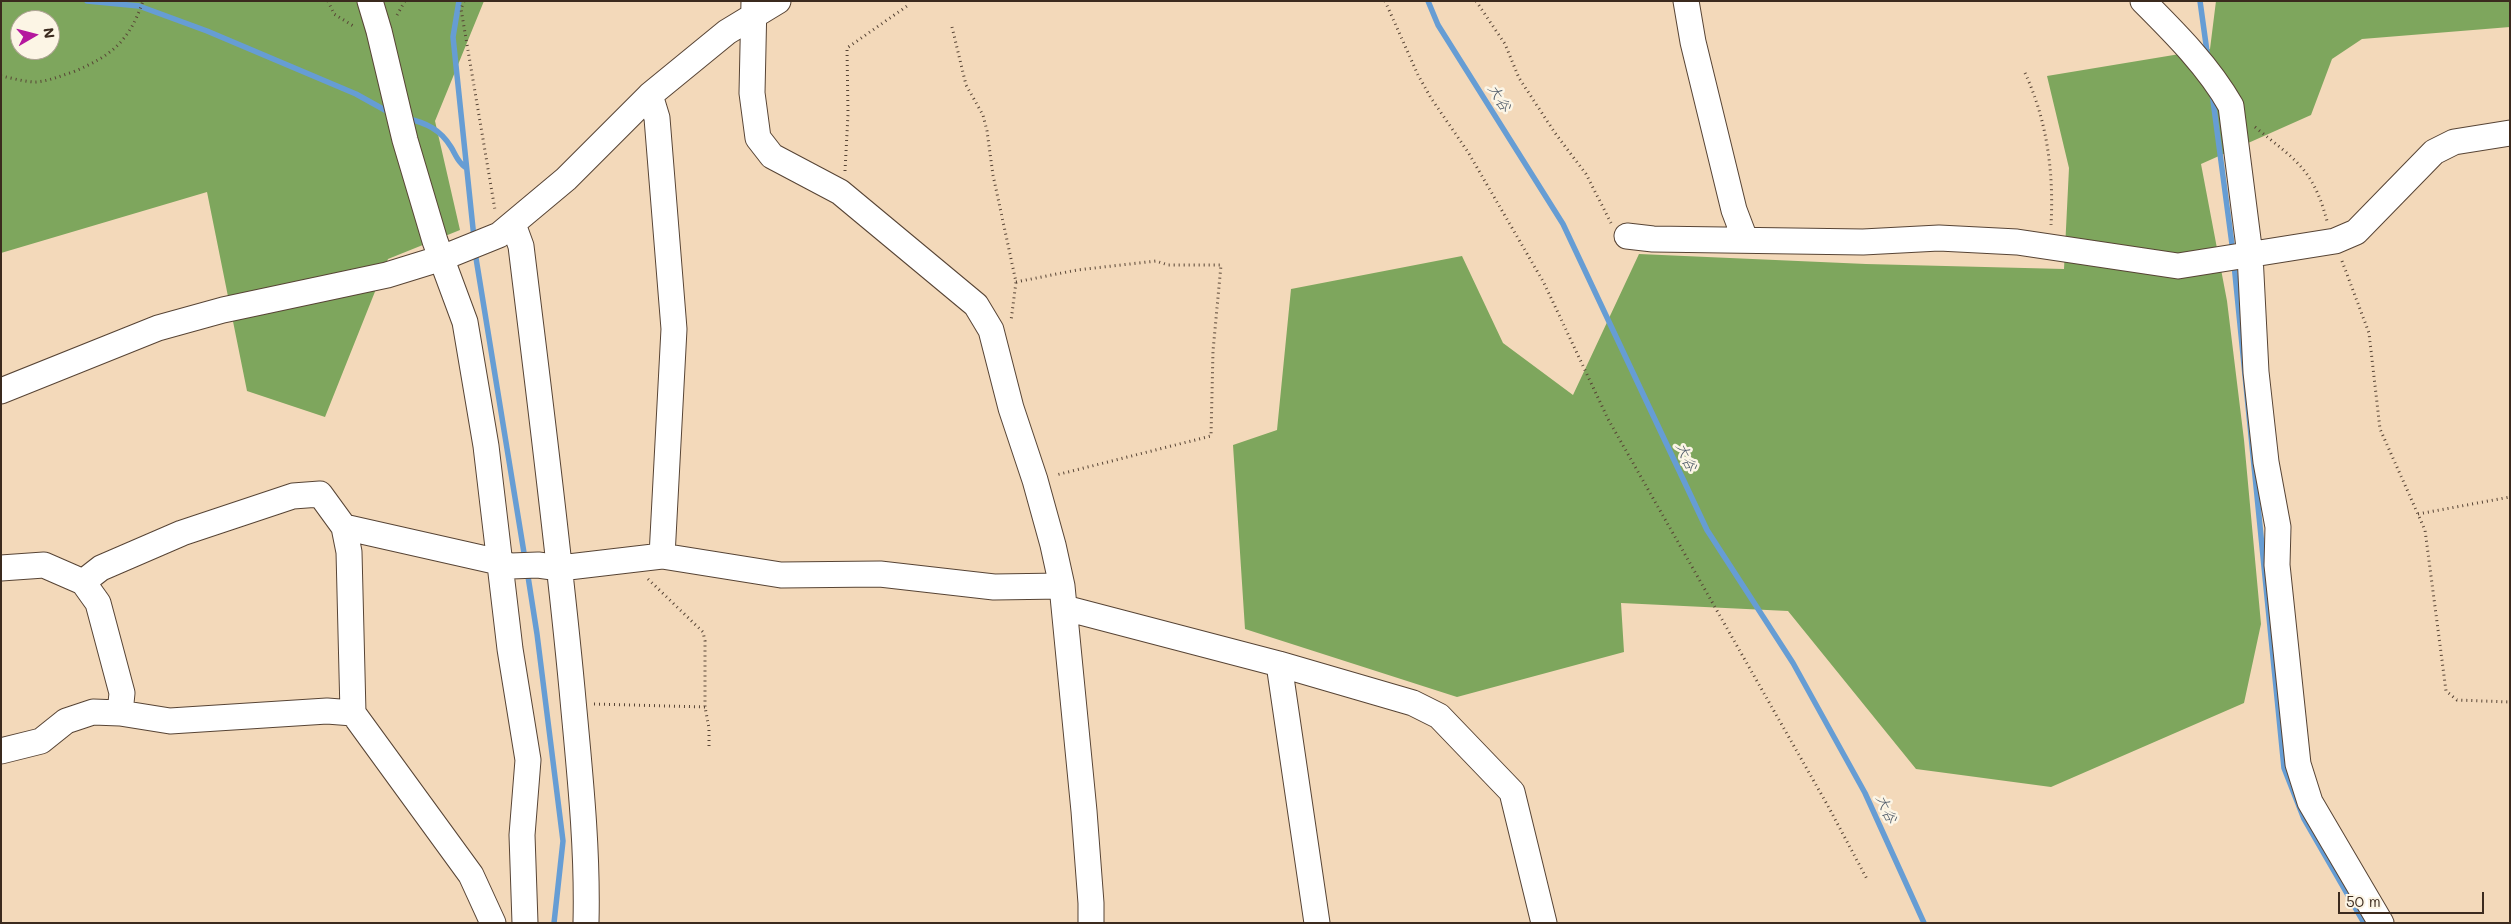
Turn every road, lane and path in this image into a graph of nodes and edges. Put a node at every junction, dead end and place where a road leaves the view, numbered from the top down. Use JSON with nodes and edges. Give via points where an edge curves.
{"nodes":[{"id":1,"x":143,"y":1,"type":"edge"},
{"id":2,"x":370,"y":1,"type":"edge"},
{"id":3,"x":464,"y":1,"type":"edge"},
{"id":4,"x":778,"y":1,"type":"edge"},
{"id":5,"x":1385,"y":1,"type":"edge"},
{"id":6,"x":1476,"y":1,"type":"edge"},
{"id":7,"x":1686,"y":1,"type":"edge"},
{"id":8,"x":2144,"y":1,"type":"edge"},
{"id":9,"x":910,"y":4,"type":"dead end"},
{"id":10,"x":753,"y":9,"type":"edge"},
{"id":11,"x":952,"y":27,"type":"dead end"},
{"id":12,"x":2025,"y":72,"type":"dead end"},
{"id":13,"x":1,"y":76,"type":"edge"},
{"id":14,"x":650,"y":95,"type":"junction"},
{"id":15,"x":2232,"y":112,"type":"junction"},
{"id":16,"x":2510,"y":133,"type":"edge"},
{"id":17,"x":840,"y":192,"type":"junction"},
{"id":18,"x":506,"y":230,"type":"junction"},
{"id":19,"x":1627,"y":236,"type":"joint"},
{"id":20,"x":1745,"y":240,"type":"junction"},
{"id":21,"x":2333,"y":241,"type":"junction"},
{"id":22,"x":2049,"y":247,"type":"junction"},
{"id":23,"x":2250,"y":255,"type":"junction"},
{"id":24,"x":442,"y":258,"type":"junction"},
{"id":25,"x":1016,"y":282,"type":"junction"},
{"id":26,"x":995,"y":347,"type":"junction"},
{"id":27,"x":1,"y":391,"type":"edge"},
{"id":28,"x":1035,"y":480,"type":"junction"},
{"id":29,"x":2510,"y":497,"type":"edge"},
{"id":30,"x":2418,"y":514,"type":"junction"},
{"id":31,"x":344,"y":527,"type":"junction"},
{"id":32,"x":662,"y":556,"type":"junction"},
{"id":33,"x":625,"y":559,"type":"junction"},
{"id":34,"x":499,"y":562,"type":"junction"},
{"id":35,"x":1,"y":568,"type":"edge"},
{"id":36,"x":560,"y":568,"type":"junction"},
{"id":37,"x":83,"y":582,"type":"junction"},
{"id":38,"x":1063,"y":597,"type":"junction"},
{"id":39,"x":1280,"y":664,"type":"junction"},
{"id":40,"x":2510,"y":702,"type":"edge"},
{"id":41,"x":573,"y":704,"type":"junction"},
{"id":42,"x":705,"y":708,"type":"junction"},
{"id":43,"x":120,"y":713,"type":"junction"},
{"id":44,"x":353,"y":713,"type":"junction"},
{"id":45,"x":710,"y":746,"type":"dead end"},
{"id":46,"x":1,"y":751,"type":"edge"},
{"id":47,"x":1868,"y":881,"type":"dead end"},
{"id":48,"x":493,"y":923,"type":"edge"},
{"id":49,"x":525,"y":923,"type":"edge"},
{"id":50,"x":586,"y":923,"type":"edge"},
{"id":51,"x":1091,"y":923,"type":"edge"},
{"id":52,"x":1317,"y":923,"type":"edge"},
{"id":53,"x":1544,"y":923,"type":"edge"},
{"id":54,"x":2381,"y":923,"type":"edge"}],
"edges":[{"from":1,"to":13,"type":"path","via":[[124,41],[98,61],[53,80],[34,82]]},
{"from":2,"to":24,"type":"street","via":[[405,140]]},
{"from":3,"to":18,"type":"path","via":[[461,10]]},
{"from":4,"to":10,"type":"street"},
{"from":5,"to":47,"type":"path","via":[[1426,91],[1468,152],[1544,284],[1608,419],[1824,797]]},
{"from":6,"to":19,"type":"path","via":[[1505,44],[1520,78],[1586,174],[1606,218]]},
{"from":7,"to":20,"type":"street","via":[[1732,200]]},
{"from":8,"to":15,"type":"street","via":[[2220,87]]},
{"from":9,"to":17,"type":"path","via":[[847,48],[848,114],[844,189]]},
{"from":10,"to":14,"type":"street"},
{"from":10,"to":17,"type":"street","via":[[752,93],[758,138],[772,156]]},
{"from":11,"to":25,"type":"path","via":[[966,85],[983,115]]},
{"from":12,"to":22,"type":"path","via":[[2042,118],[2052,184]]},
{"from":14,"to":18,"type":"street","via":[[566,179]]},
{"from":14,"to":32,"type":"street","via":[[657,118],[674,329]]},
{"from":15,"to":21,"type":"path","via":[[2241,115],[2302,166],[2321,198]]},
{"from":15,"to":23,"type":"street"},
{"from":16,"to":21,"type":"street","via":[[2454,142],[2434,152],[2356,232]]},
{"from":17,"to":26,"type":"street","via":[[976,306],[991,330]]},
{"from":18,"to":24,"type":"street"},
{"from":18,"to":36,"type":"street","via":[[520,246]]},
{"from":19,"to":20,"type":"street"},
{"from":20,"to":22,"type":"street","via":[[1862,242],[1939,238]]},
{"from":21,"to":23,"type":"street"},
{"from":21,"to":30,"type":"path","via":[[2369,333],[2380,430]]},
{"from":22,"to":23,"type":"street","via":[[2178,266]]},
{"from":23,"to":54,"type":"street","via":[[2256,372],[2266,462],[2278,527],[2277,565],[2298,764],[2310,802]]},
{"from":24,"to":27,"type":"street","via":[[387,275],[224,310],[158,328]]},
{"from":24,"to":34,"type":"street","via":[[465,322],[486,446]]},
{"from":25,"to":26,"type":"path","via":[[1012,316],[1006,333]]},
{"from":25,"to":28,"type":"path","via":[[1077,270],[1156,261],[1168,266],[1221,265],[1213,351],[1211,436]]},
{"from":26,"to":28,"type":"street"},
{"from":28,"to":38,"type":"street"},
{"from":29,"to":30,"type":"path"},
{"from":30,"to":40,"type":"path","via":[[2425,530],[2446,692],[2458,700]]},
{"from":31,"to":34,"type":"street"},
{"from":31,"to":37,"type":"street","via":[[320,494],[293,496],[182,533],[101,568]]},
{"from":31,"to":44,"type":"street","via":[[349,552]]},
{"from":32,"to":33,"type":"street"},
{"from":32,"to":38,"type":"street","via":[[781,575],[880,574]]},
{"from":33,"to":36,"type":"street"},
{"from":33,"to":42,"type":"path","via":[[702,632],[705,641]]},
{"from":34,"to":36,"type":"street","via":[[511,566]]},
{"from":34,"to":49,"type":"street","via":[[528,760],[522,826]]},
{"from":35,"to":37,"type":"street","via":[[44,565]]},
{"from":36,"to":41,"type":"street"},
{"from":37,"to":43,"type":"street","via":[[98,603],[122,692]]},
{"from":38,"to":39,"type":"street"},
{"from":38,"to":51,"type":"street","via":[[1084,812]]},
{"from":39,"to":52,"type":"street"},
{"from":39,"to":53,"type":"street","via":[[1413,703],[1439,716],[1512,792]]},
{"from":41,"to":42,"type":"path"},
{"from":41,"to":50,"type":"street","via":[[587,891]]},
{"from":42,"to":45,"type":"path"},
{"from":43,"to":44,"type":"street","via":[[170,721],[327,711]]},
{"from":43,"to":46,"type":"street","via":[[93,712],[66,721],[40,741]]},
{"from":44,"to":48,"type":"street","via":[[471,875]]}]}
